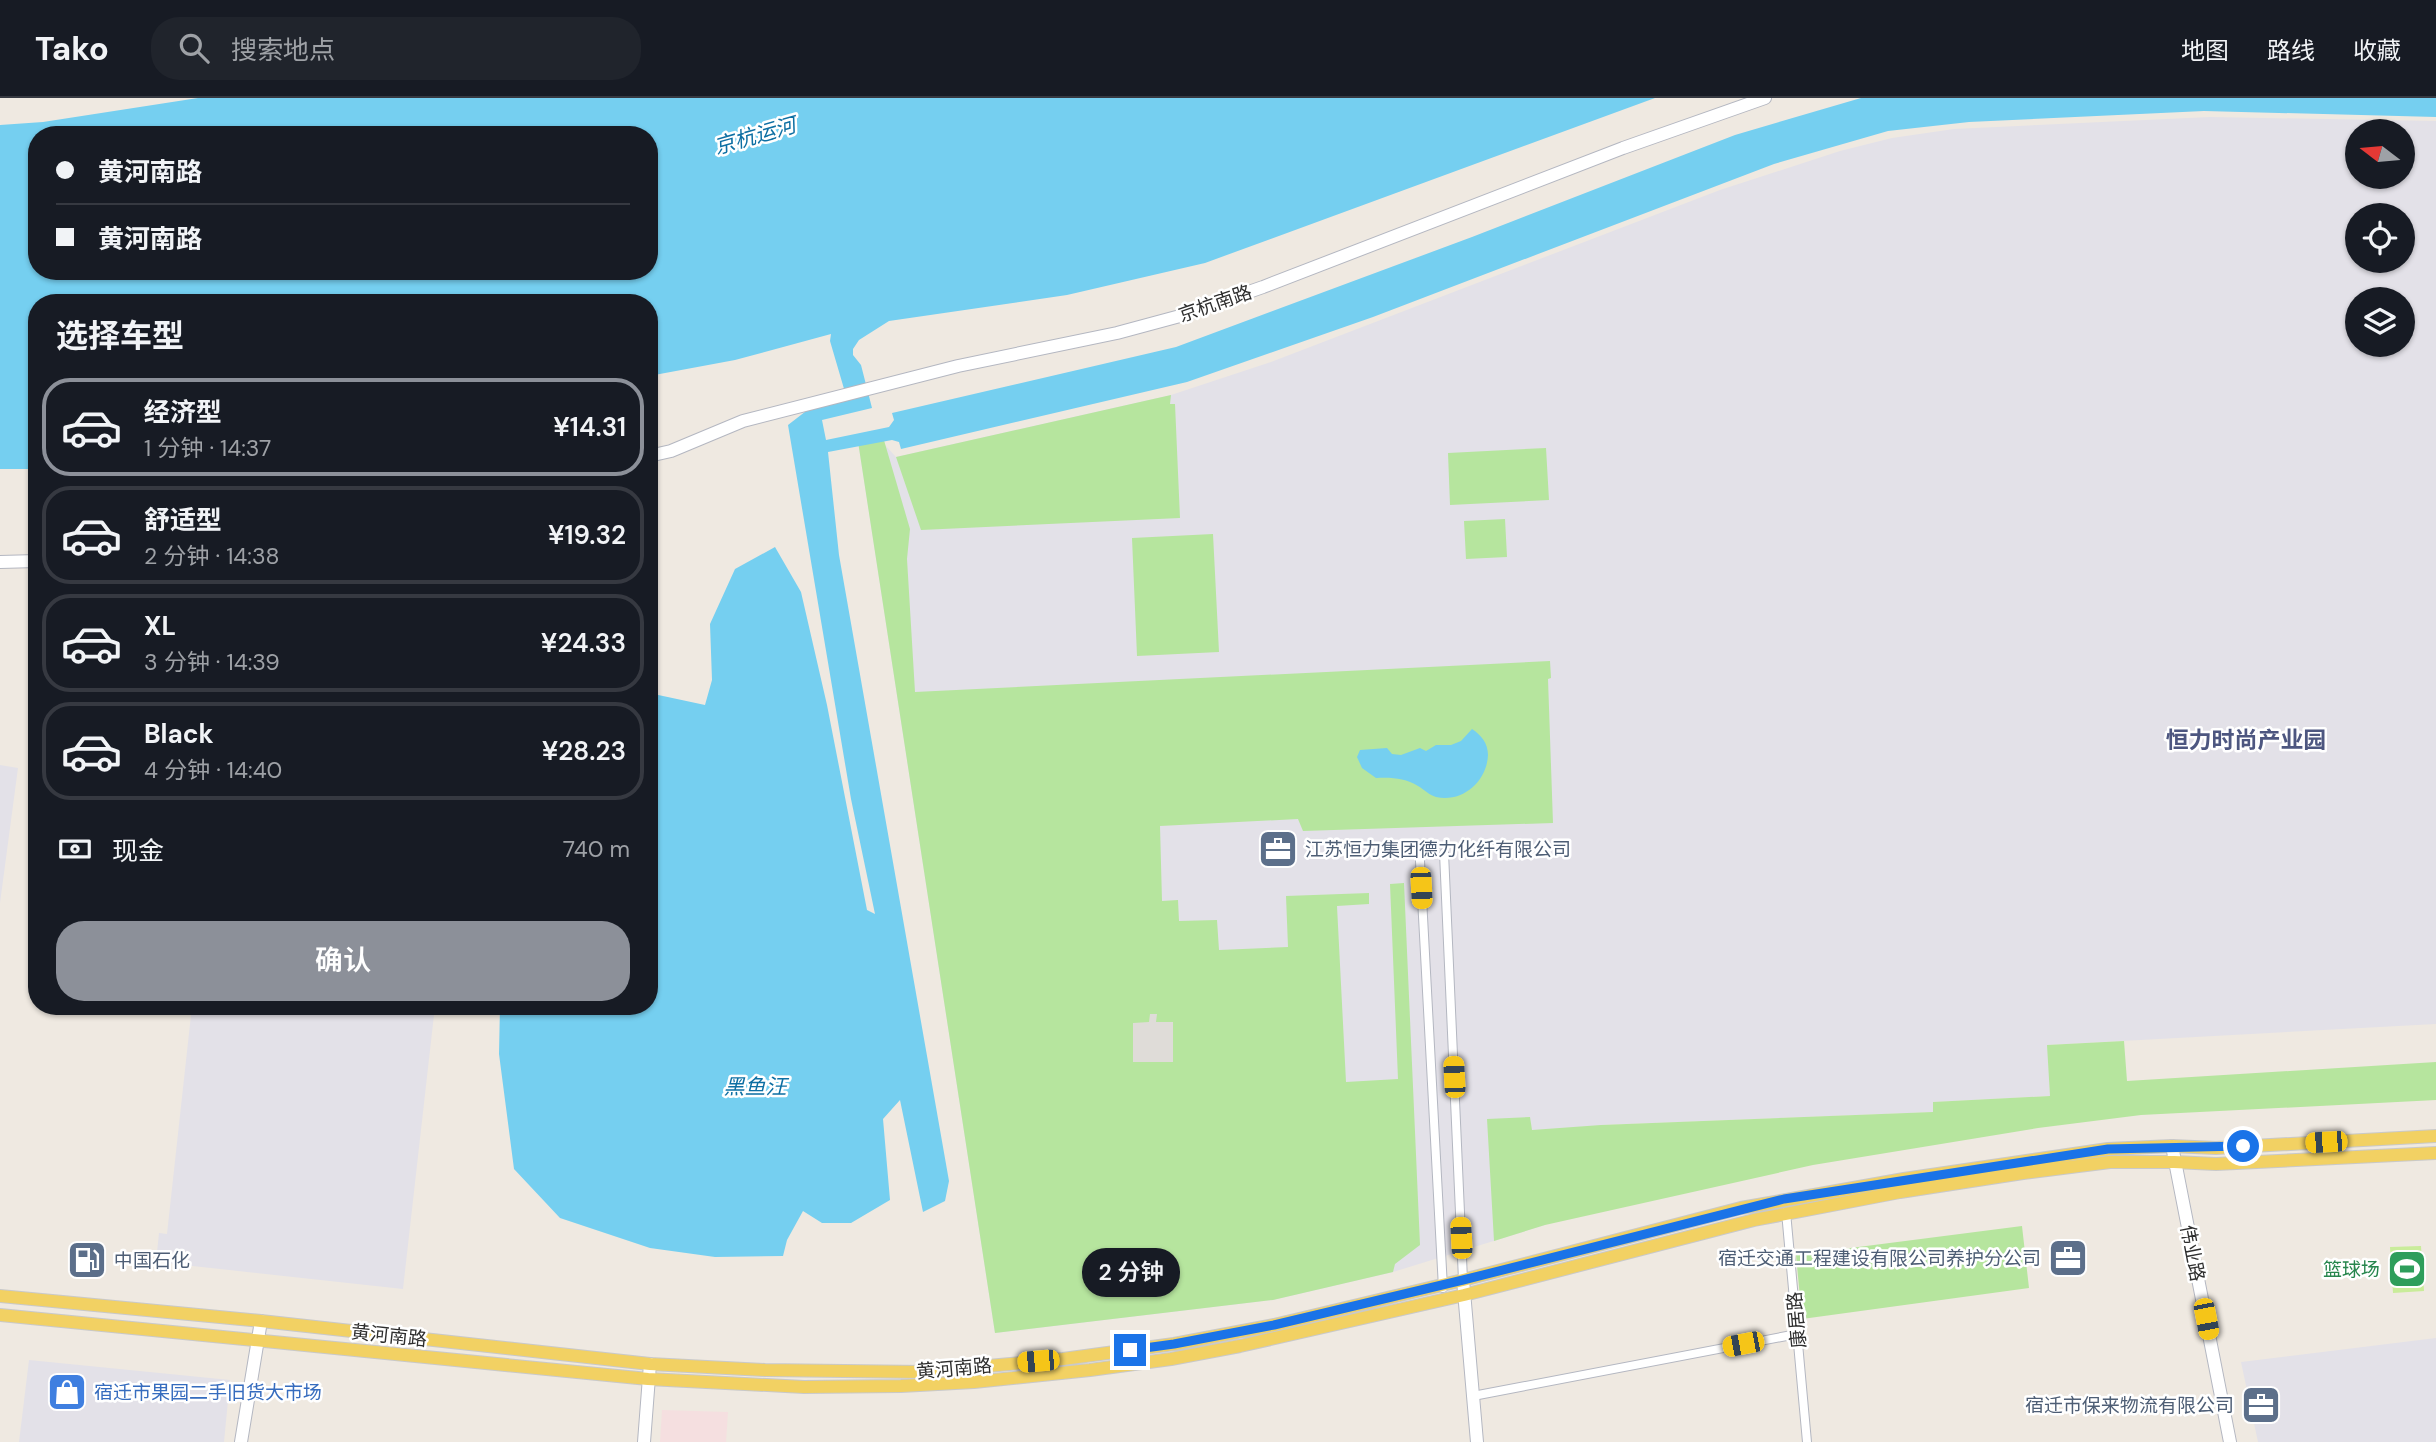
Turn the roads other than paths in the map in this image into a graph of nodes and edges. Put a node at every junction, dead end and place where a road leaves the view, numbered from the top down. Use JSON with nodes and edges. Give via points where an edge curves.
{"nodes":[{"id":1,"x":1765,"y":98,"type":"edge"},
{"id":2,"x":658,"y":454,"type":"edge"},
{"id":3,"x":28,"y":561,"type":"edge"},
{"id":4,"x":0,"y":562,"type":"edge"},
{"id":5,"x":1444,"y":853,"type":"dead end"},
{"id":6,"x":1420,"y":861,"type":"dead end"},
{"id":7,"x":2436,"y":1136,"type":"edge"},
{"id":8,"x":2172,"y":1146,"type":"junction"},
{"id":9,"x":2436,"y":1153,"type":"edge"},
{"id":10,"x":2174,"y":1162,"type":"junction"},
{"id":11,"x":1784,"y":1199,"type":"junction"},
{"id":12,"x":1787,"y":1213,"type":"junction"},
{"id":13,"x":1463,"y":1280,"type":"junction"},
{"id":14,"x":1443,"y":1285,"type":"junction"},
{"id":15,"x":1464,"y":1295,"type":"junction"},
{"id":16,"x":0,"y":1296,"type":"edge"},
{"id":17,"x":1444,"y":1299,"type":"junction"},
{"id":18,"x":0,"y":1315,"type":"edge"},
{"id":19,"x":261,"y":1321,"type":"junction"},
{"id":20,"x":1797,"y":1334,"type":"junction"},
{"id":21,"x":258,"y":1342,"type":"junction"},
{"id":22,"x":650,"y":1364,"type":"junction"},
{"id":23,"x":648,"y":1379,"type":"junction"},
{"id":24,"x":1473,"y":1396,"type":"junction"},
{"id":25,"x":241,"y":1442,"type":"edge"},
{"id":26,"x":645,"y":1442,"type":"edge"},
{"id":27,"x":1477,"y":1442,"type":"edge"},
{"id":28,"x":1807,"y":1442,"type":"edge"},
{"id":29,"x":2230,"y":1442,"type":"edge"}],
"edges":[{"from":1,"to":2,"type":"street","name":"京杭南路","via":[[1180,316],[743,421]]},
{"from":3,"to":4,"type":"street"},
{"from":5,"to":13,"type":"street"},
{"from":6,"to":14,"type":"street"},
{"from":7,"to":8,"type":"main road","name":"黄河南路","via":[[2216,1148]]},
{"from":8,"to":10,"type":"street","name":"伟业路"},
{"from":8,"to":11,"type":"main road","name":"黄河南路","via":[[2034,1159]]},
{"from":9,"to":10,"type":"main road","name":"黄河南路"},
{"from":10,"to":12,"type":"main road","name":"黄河南路","via":[[2110,1163],[2023,1173]]},
{"from":10,"to":29,"type":"street","name":"伟业路"},
{"from":11,"to":12,"type":"street","name":"康居路"},
{"from":11,"to":13,"type":"main road","name":"黄河南路"},
{"from":12,"to":15,"type":"main road","name":"黄河南路"},
{"from":12,"to":20,"type":"street","name":"康居路"},
{"from":13,"to":14,"type":"main road","name":"黄河南路"},
{"from":13,"to":15,"type":"street"},
{"from":14,"to":17,"type":"street"},
{"from":14,"to":22,"type":"main road","name":"黄河南路","via":[[1274,1325],[1050,1360],[923,1372]]},
{"from":15,"to":17,"type":"main road","name":"黄河南路"},
{"from":15,"to":24,"type":"street"},
{"from":16,"to":19,"type":"main road","name":"黄河南路"},
{"from":17,"to":23,"type":"main road","name":"黄河南路","via":[[1171,1359],[1022,1378],[818,1387]]},
{"from":18,"to":21,"type":"main road","name":"黄河南路"},
{"from":19,"to":21,"type":"street"},
{"from":19,"to":22,"type":"main road","name":"黄河南路"},
{"from":20,"to":24,"type":"street"},
{"from":20,"to":28,"type":"street","name":"康居路"},
{"from":21,"to":23,"type":"main road","name":"黄河南路"},
{"from":21,"to":25,"type":"street"},
{"from":22,"to":23,"type":"street"},
{"from":23,"to":26,"type":"street"},
{"from":24,"to":27,"type":"street"}]}
